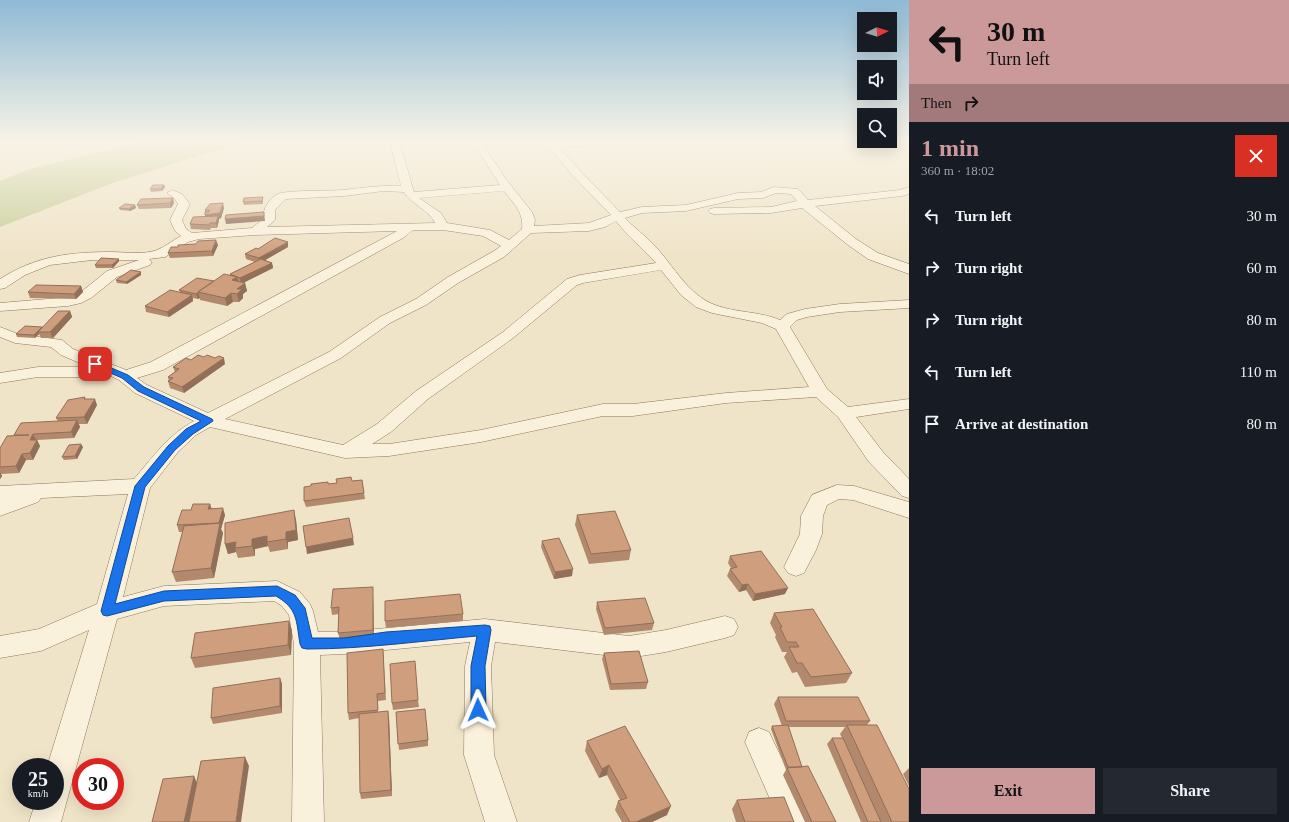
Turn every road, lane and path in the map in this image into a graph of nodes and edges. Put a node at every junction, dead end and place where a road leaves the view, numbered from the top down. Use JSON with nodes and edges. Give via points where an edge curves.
{"nodes":[{"id":1,"x":405,"y":179,"type":"edge"},
{"id":2,"x":502,"y":179,"type":"edge"},
{"id":3,"x":582,"y":179,"type":"edge"},
{"id":4,"x":909,"y":181,"type":"edge"},
{"id":5,"x":508,"y":188,"type":"junction"},
{"id":6,"x":909,"y":189,"type":"edge"},
{"id":7,"x":409,"y":192,"type":"junction"},
{"id":8,"x":172,"y":193,"type":"dead end"},
{"id":9,"x":805,"y":204,"type":"junction"},
{"id":10,"x":686,"y":208,"type":"junction"},
{"id":11,"x":618,"y":216,"type":"junction"},
{"id":12,"x":443,"y":226,"type":"junction"},
{"id":13,"x":410,"y":227,"type":"junction"},
{"id":14,"x":528,"y":230,"type":"junction"},
{"id":15,"x":255,"y":231,"type":"junction"},
{"id":16,"x":189,"y":236,"type":"junction"},
{"id":17,"x":509,"y":245,"type":"junction"},
{"id":18,"x":160,"y":254,"type":"junction"},
{"id":19,"x":664,"y":266,"type":"junction"},
{"id":20,"x":909,"y":270,"type":"edge"},
{"id":21,"x":0,"y":285,"type":"edge"},
{"id":22,"x":909,"y":304,"type":"edge"},
{"id":23,"x":0,"y":307,"type":"edge"},
{"id":24,"x":782,"y":326,"type":"junction"},
{"id":25,"x":0,"y":332,"type":"edge"},
{"id":26,"x":109,"y":369,"type":"junction"},
{"id":27,"x":125,"y":376,"type":"junction"},
{"id":28,"x":0,"y":378,"type":"edge"},
{"id":29,"x":820,"y":392,"type":"junction"},
{"id":30,"x":909,"y":404,"type":"edge"},
{"id":31,"x":844,"y":413,"type":"junction"},
{"id":32,"x":209,"y":421,"type":"junction"},
{"id":33,"x":345,"y":452,"type":"junction"},
{"id":34,"x":140,"y":486,"type":"junction"},
{"id":35,"x":53,"y":490,"type":"junction"},
{"id":36,"x":909,"y":491,"type":"edge"},
{"id":37,"x":0,"y":493,"type":"edge"},
{"id":38,"x":0,"y":508,"type":"edge"},
{"id":39,"x":909,"y":510,"type":"edge"},
{"id":40,"x":796,"y":567,"type":"dead end"},
{"id":41,"x":107,"y":611,"type":"junction"},
{"id":42,"x":725,"y":627,"type":"dead end"},
{"id":43,"x":485,"y":630,"type":"junction"},
{"id":44,"x":307,"y":644,"type":"junction"},
{"id":45,"x":0,"y":647,"type":"edge"},
{"id":46,"x":759,"y":742,"type":"dead end"},
{"id":47,"x":64,"y":758,"type":"edge"},
{"id":48,"x":49,"y":810,"type":"edge"},
{"id":49,"x":45,"y":822,"type":"edge"},
{"id":50,"x":308,"y":822,"type":"edge"},
{"id":51,"x":501,"y":822,"type":"edge"},
{"id":52,"x":796,"y":822,"type":"edge"}],
"edges":[{"from":1,"to":7,"type":"street"},
{"from":2,"to":5,"type":"street"},
{"from":3,"to":11,"type":"street"},
{"from":4,"to":6,"type":"street"},
{"from":5,"to":7,"type":"street"},
{"from":5,"to":14,"type":"street","via":[[526,212],[529,220]]},
{"from":6,"to":9,"type":"street","via":[[902,193]]},
{"from":7,"to":12,"type":"street","via":[[414,199],[437,215]]},
{"from":7,"to":15,"type":"street","via":[[384,188],[283,196],[269,210],[269,220]]},
{"from":8,"to":16,"type":"street","via":[[184,204],[176,220],[181,231]]},
{"from":9,"to":10,"type":"street","via":[[770,210],[712,211]]},
{"from":9,"to":10,"type":"street","via":[[794,190],[786,189],[754,196],[738,196]]},
{"from":9,"to":20,"type":"street","via":[[873,256]]},
{"from":10,"to":11,"type":"street","via":[[642,210]]},
{"from":11,"to":14,"type":"street","via":[[589,227]]},
{"from":11,"to":19,"type":"street"},
{"from":12,"to":13,"type":"street"},
{"from":12,"to":17,"type":"street","via":[[486,232]]},
{"from":13,"to":15,"type":"street"},
{"from":13,"to":27,"type":"street","via":[[157,366]]},
{"from":14,"to":17,"type":"street"},
{"from":15,"to":16,"type":"street"},
{"from":16,"to":18,"type":"street"},
{"from":17,"to":32,"type":"street","via":[[499,254],[421,302],[385,320],[335,355],[256,394]]},
{"from":18,"to":21,"type":"street","via":[[92,256],[48,261],[20,272]]},
{"from":18,"to":23,"type":"street","via":[[125,267],[106,278],[79,300]]},
{"from":19,"to":24,"type":"street","via":[[686,292],[701,304]]},
{"from":19,"to":33,"type":"street","via":[[572,282],[508,335],[422,395],[384,428]]},
{"from":22,"to":24,"type":"street","via":[[805,313],[792,317]]},
{"from":24,"to":29,"type":"street"},
{"from":25,"to":26,"type":"street","via":[[14,338],[56,344],[68,352]]},
{"from":26,"to":27,"type":"street"},
{"from":26,"to":28,"type":"street","via":[[93,372],[38,372]]},
{"from":27,"to":32,"type":"street","via":[[141,389]]},
{"from":29,"to":31,"type":"street"},
{"from":29,"to":33,"type":"street","via":[[726,398],[633,410],[603,410],[481,436],[389,450]]},
{"from":30,"to":31,"type":"street"},
{"from":31,"to":36,"type":"street","via":[[876,457]]},
{"from":32,"to":33,"type":"street"},
{"from":32,"to":34,"type":"street","via":[[189,431]]},
{"from":34,"to":35,"type":"street"},
{"from":34,"to":41,"type":"street"},
{"from":35,"to":37,"type":"street"},
{"from":35,"to":38,"type":"street"},
{"from":39,"to":40,"type":"street","via":[[854,493],[837,492],[819,500],[812,516],[811,534]]},
{"from":41,"to":44,"type":"street","via":[[164,596],[277,591],[291,599],[301,611]]},
{"from":41,"to":45,"type":"street","via":[[41,640]]},
{"from":41,"to":47,"type":"street"},
{"from":42,"to":43,"type":"street","via":[[666,642],[629,647]]},
{"from":43,"to":44,"type":"street"},
{"from":43,"to":51,"type":"street","via":[[478,666],[479,755]]},
{"from":44,"to":50,"type":"street"},
{"from":46,"to":52,"type":"street"},
{"from":48,"to":49,"type":"street"}]}
